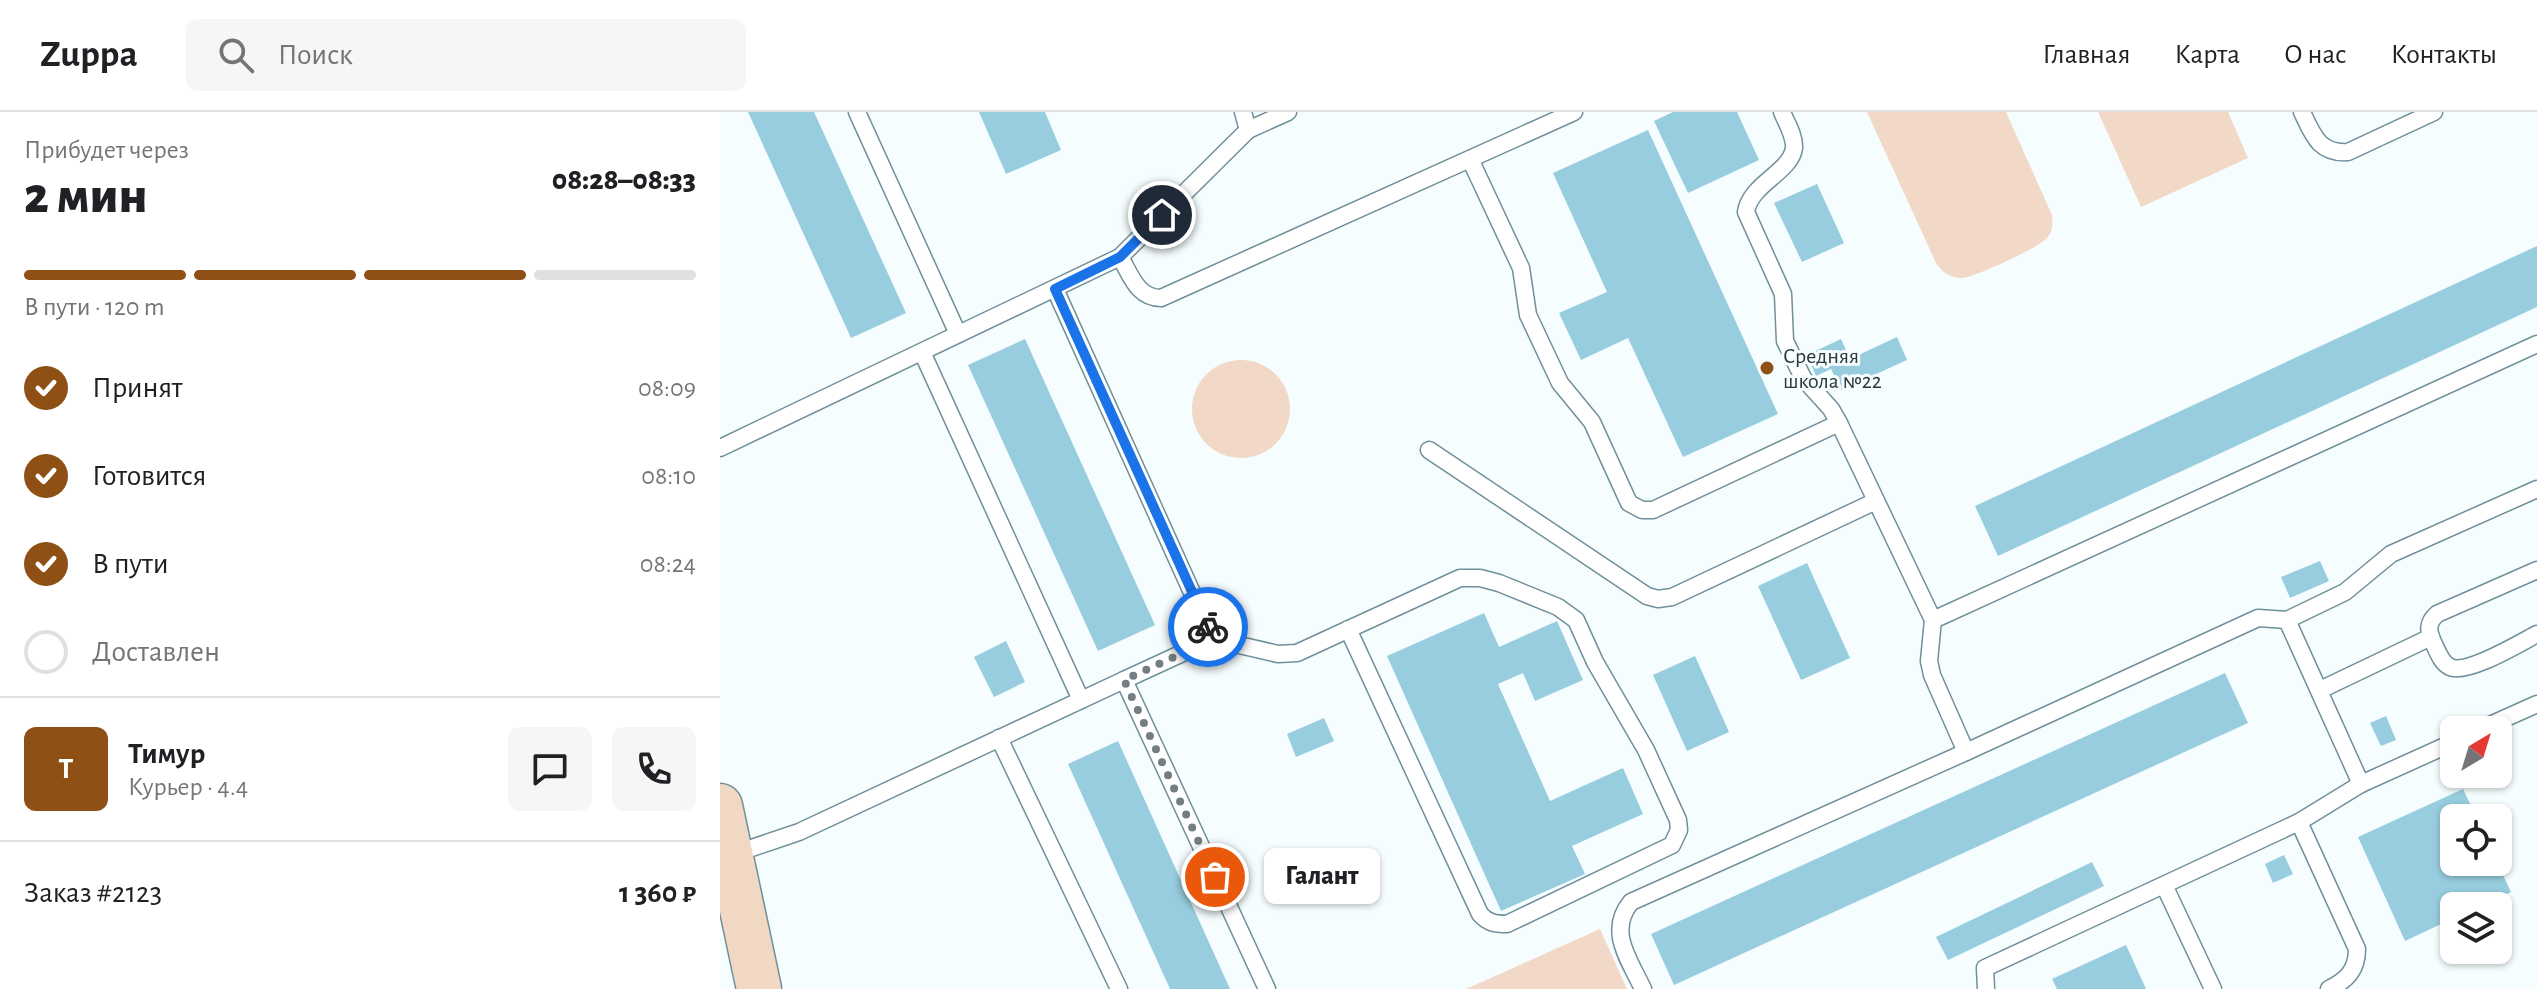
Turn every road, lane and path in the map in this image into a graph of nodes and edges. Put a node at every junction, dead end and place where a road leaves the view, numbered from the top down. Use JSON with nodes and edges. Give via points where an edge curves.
{"nodes":[{"id":1,"x":857,"y":112,"type":"edge"},
{"id":2,"x":1243,"y":112,"type":"edge"},
{"id":3,"x":1288,"y":112,"type":"edge"},
{"id":4,"x":1574,"y":112,"type":"edge"},
{"id":5,"x":1782,"y":112,"type":"edge"},
{"id":6,"x":2302,"y":112,"type":"edge"},
{"id":7,"x":2434,"y":112,"type":"edge"},
{"id":8,"x":1248,"y":130,"type":"junction"},
{"id":9,"x":1470,"y":159,"type":"junction"},
{"id":10,"x":1120,"y":257,"type":"junction"},
{"id":11,"x":1055,"y":289,"type":"junction"},
{"id":12,"x":958,"y":334,"type":"junction"},
{"id":13,"x":2537,"y":344,"type":"edge"},
{"id":14,"x":922,"y":352,"type":"junction"},
{"id":15,"x":1839,"y":423,"type":"junction"},
{"id":16,"x":720,"y":448,"type":"edge"},
{"id":17,"x":1429,"y":450,"type":"dead end"},
{"id":18,"x":2537,"y":489,"type":"edge"},
{"id":19,"x":1876,"y":501,"type":"junction"},
{"id":20,"x":2537,"y":570,"type":"edge"},
{"id":21,"x":1933,"y":620,"type":"junction"},
{"id":22,"x":2287,"y":620,"type":"junction"},
{"id":23,"x":1348,"y":629,"type":"junction"},
{"id":24,"x":2537,"y":634,"type":"edge"},
{"id":25,"x":2431,"y":637,"type":"junction"},
{"id":26,"x":1213,"y":639,"type":"junction"},
{"id":27,"x":1124,"y":680,"type":"junction"},
{"id":28,"x":2320,"y":690,"type":"junction"},
{"id":29,"x":1081,"y":700,"type":"junction"},
{"id":30,"x":2537,"y":704,"type":"edge"},
{"id":31,"x":2510,"y":716,"type":"edge"},
{"id":32,"x":999,"y":738,"type":"junction"},
{"id":33,"x":2440,"y":748,"type":"edge"},
{"id":34,"x":1966,"y":752,"type":"junction"},
{"id":35,"x":2361,"y":784,"type":"junction"},
{"id":36,"x":720,"y":806,"type":"edge"},
{"id":37,"x":2299,"y":822,"type":"junction"},
{"id":38,"x":730,"y":856,"type":"junction"},
{"id":39,"x":2164,"y":885,"type":"junction"},
{"id":40,"x":759,"y":989,"type":"edge"},
{"id":41,"x":787,"y":989,"type":"edge"},
{"id":42,"x":1119,"y":989,"type":"edge"},
{"id":43,"x":1267,"y":989,"type":"edge"},
{"id":44,"x":1643,"y":989,"type":"edge"},
{"id":45,"x":1986,"y":989,"type":"edge"},
{"id":46,"x":2213,"y":989,"type":"edge"},
{"id":47,"x":2329,"y":989,"type":"edge"}],
"edges":[{"from":1,"to":12,"type":"lane"},
{"from":2,"to":8,"type":"lane"},
{"from":3,"to":8,"type":"lane"},
{"from":4,"to":9,"type":"lane"},
{"from":5,"to":15,"type":"lane","via":[[1794,149],[1750,197],[1746,212],[1783,294],[1785,341],[1803,378]]},
{"from":6,"to":7,"type":"lane","via":[[2314,136],[2334,153],[2348,152]]},
{"from":8,"to":10,"type":"lane"},
{"from":9,"to":10,"type":"lane","via":[[1161,298],[1142,294]]},
{"from":9,"to":15,"type":"lane","via":[[1521,268],[1528,315],[1560,383],[1592,422],[1629,503],[1653,510]]},
{"from":10,"to":11,"type":"lane"},
{"from":11,"to":12,"type":"lane"},
{"from":11,"to":26,"type":"lane"},
{"from":12,"to":14,"type":"lane"},
{"from":13,"to":21,"type":"lane"},
{"from":14,"to":16,"type":"lane"},
{"from":14,"to":29,"type":"lane"},
{"from":15,"to":19,"type":"lane"},
{"from":17,"to":19,"type":"lane","via":[[1658,599]]},
{"from":18,"to":22,"type":"lane","via":[[2391,554],[2345,592]]},
{"from":19,"to":21,"type":"lane"},
{"from":20,"to":25,"type":"lane","via":[[2437,614],[2429,625]]},
{"from":21,"to":34,"type":"lane","via":[[1932,675]]},
{"from":22,"to":28,"type":"lane"},
{"from":22,"to":34,"type":"lane","via":[[2258,618]]},
{"from":23,"to":23,"type":"lane","via":[[1460,578],[1499,583],[1558,607],[1576,620],[1646,750],[1678,820],[1676,839],[1507,924],[1487,921]]},
{"from":23,"to":26,"type":"lane","via":[[1297,653],[1278,654]]},
{"from":24,"to":25,"type":"lane","via":[[2464,669],[2443,661]]},
{"from":25,"to":28,"type":"lane"},
{"from":26,"to":27,"type":"lane"},
{"from":27,"to":29,"type":"lane"},
{"from":27,"to":43,"type":"lane"},
{"from":28,"to":35,"type":"lane"},
{"from":29,"to":32,"type":"lane"},
{"from":30,"to":31,"type":"lane"},
{"from":32,"to":38,"type":"lane","via":[[799,832]]},
{"from":32,"to":42,"type":"lane"},
{"from":33,"to":35,"type":"lane"},
{"from":34,"to":44,"type":"lane","via":[[1631,902],[1622,912],[1620,938]]},
{"from":35,"to":37,"type":"lane"},
{"from":36,"to":38,"type":"main road"},
{"from":37,"to":39,"type":"lane"},
{"from":37,"to":47,"type":"lane","via":[[2357,949],[2353,971]]},
{"from":38,"to":40,"type":"main road"},
{"from":38,"to":41,"type":"main road"},
{"from":39,"to":45,"type":"lane","via":[[1985,968]]},
{"from":39,"to":46,"type":"lane"}]}
